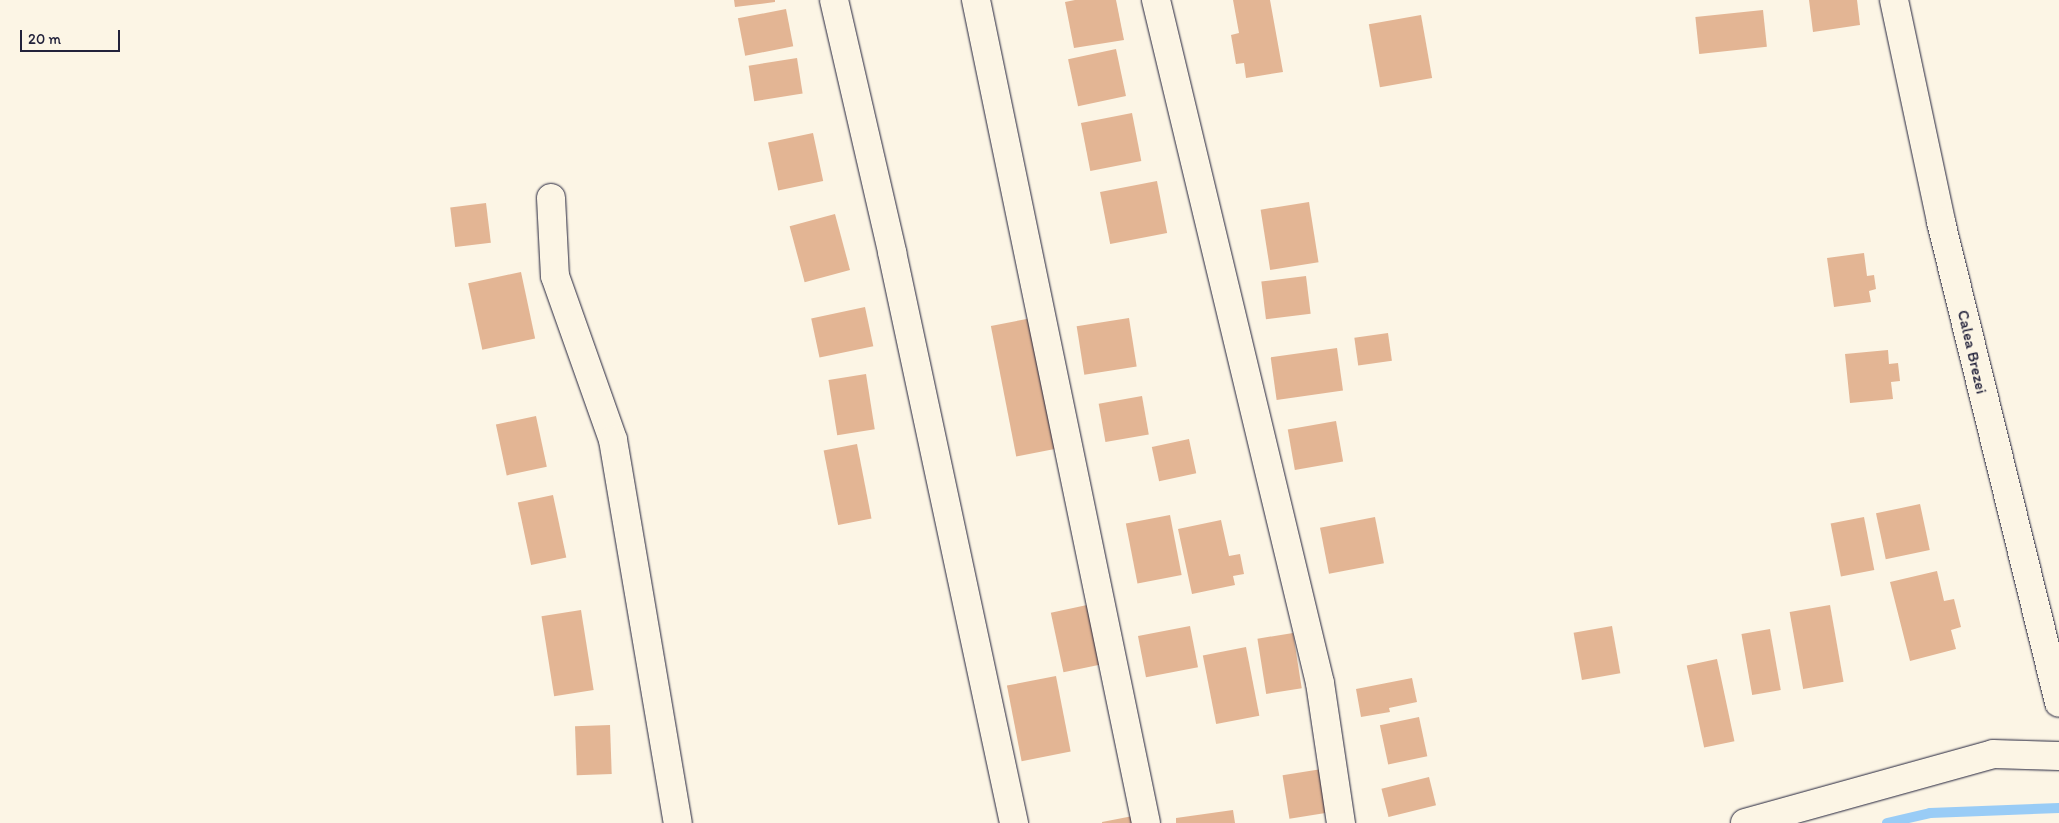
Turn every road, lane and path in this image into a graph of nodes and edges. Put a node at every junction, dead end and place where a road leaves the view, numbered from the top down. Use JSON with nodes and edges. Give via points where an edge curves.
{"nodes":[{"id":1,"x":834,"y":0,"type":"edge"},
{"id":2,"x":976,"y":0,"type":"edge"},
{"id":3,"x":1156,"y":0,"type":"edge"},
{"id":4,"x":1894,"y":0,"type":"edge"},
{"id":5,"x":551,"y":198,"type":"dead end"},
{"id":6,"x":2059,"y":703,"type":"edge"},
{"id":7,"x":2059,"y":756,"type":"edge"},
{"id":8,"x":678,"y":823,"type":"edge"},
{"id":9,"x":1014,"y":823,"type":"edge"},
{"id":10,"x":1146,"y":823,"type":"edge"},
{"id":11,"x":1341,"y":823,"type":"edge"},
{"id":12,"x":1745,"y":823,"type":"edge"}],
"edges":[{"from":1,"to":9,"type":"street","via":[[892,252]]},
{"from":2,"to":10,"type":"street"},
{"from":3,"to":11,"type":"street","via":[[1320,684]]},
{"from":4,"to":6,"type":"street","name":"Calea Brezei","via":[[1941,222]]},
{"from":5,"to":8,"type":"street","via":[[555,276],[613,440]]},
{"from":7,"to":12,"type":"street","via":[[1993,754]]}]}
